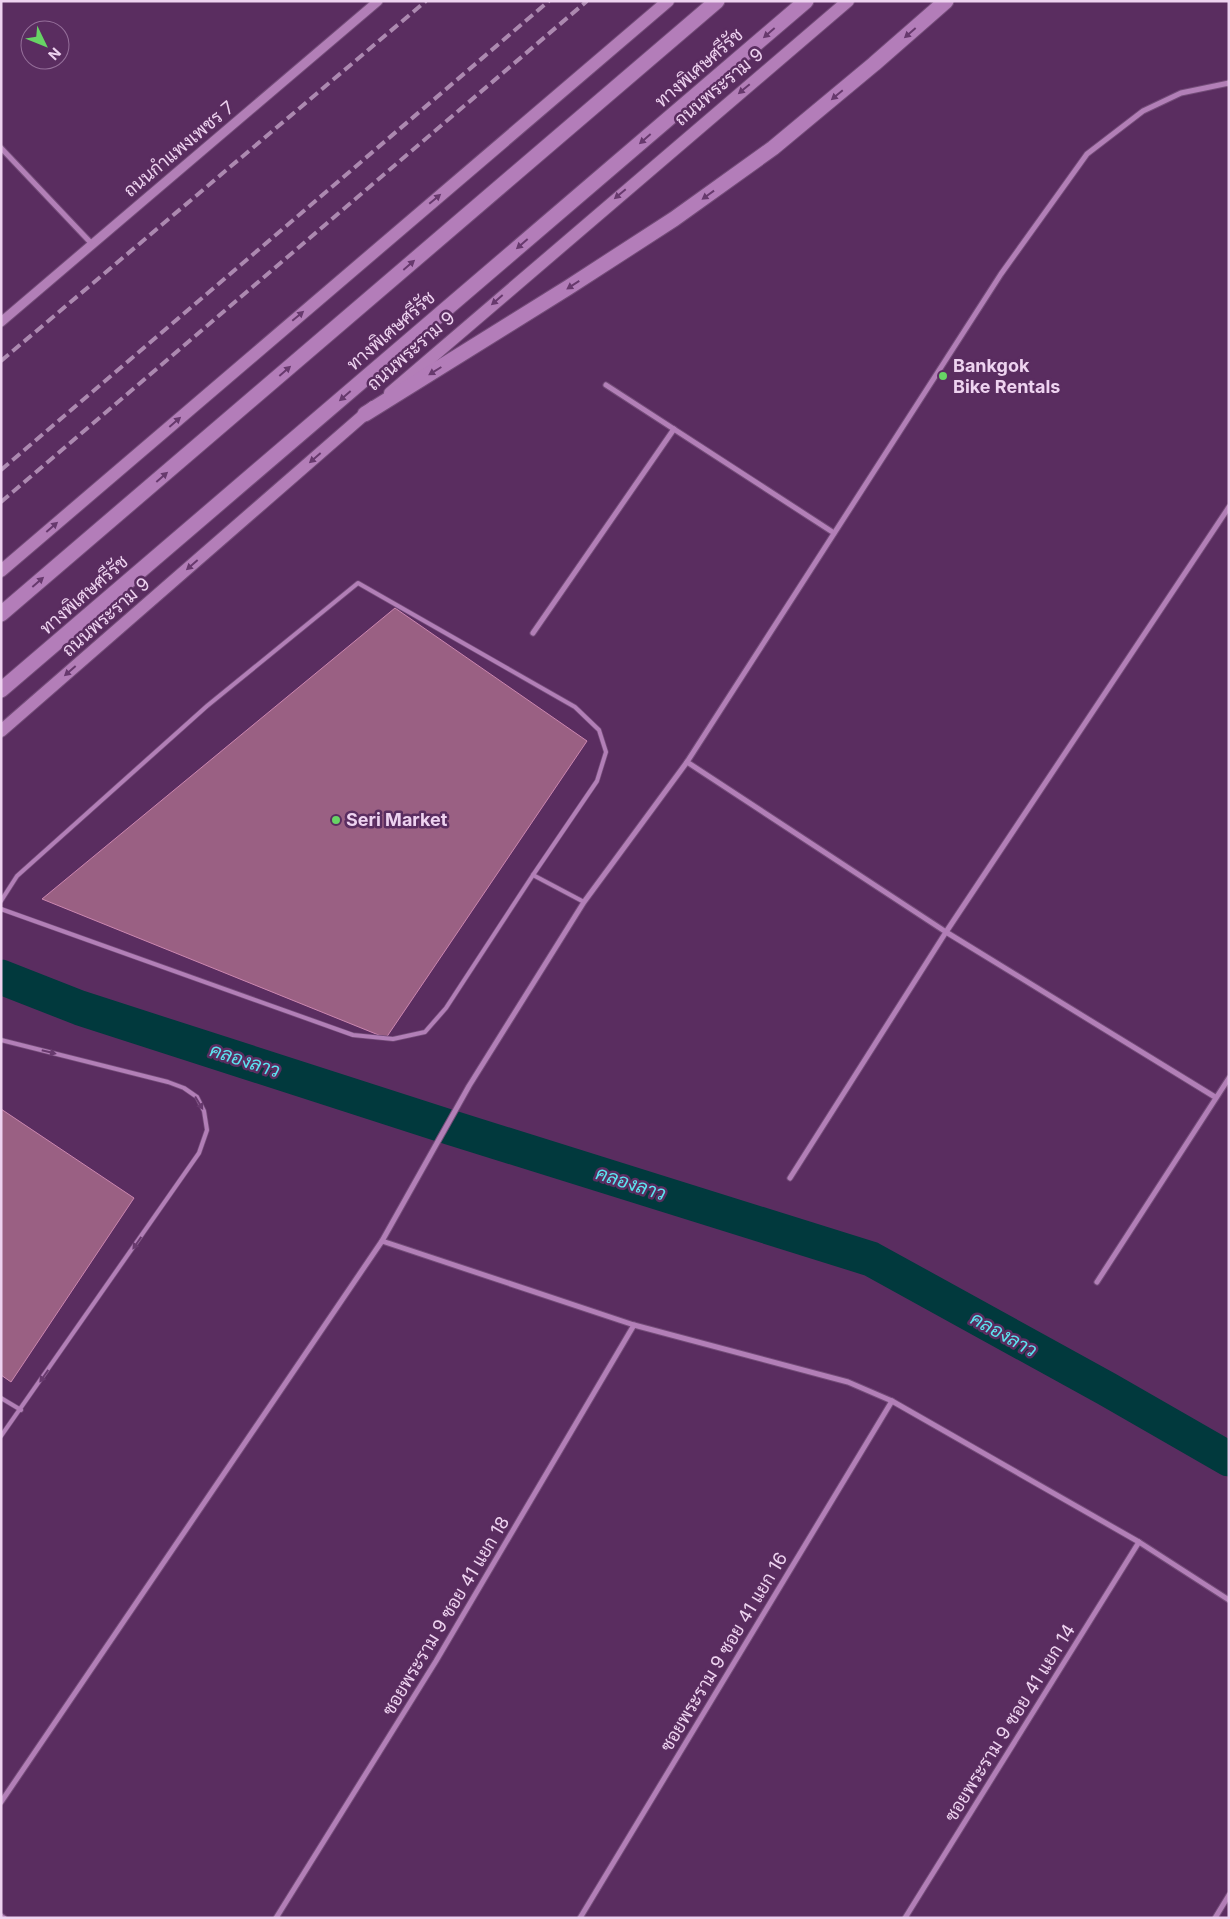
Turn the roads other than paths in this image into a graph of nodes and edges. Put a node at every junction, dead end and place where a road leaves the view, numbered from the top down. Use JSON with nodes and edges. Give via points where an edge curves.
{"nodes":[{"id":1,"x":378,"y":1,"type":"edge"},
{"id":2,"x":668,"y":1,"type":"edge"},
{"id":3,"x":717,"y":1,"type":"edge"},
{"id":4,"x":806,"y":1,"type":"edge"},
{"id":5,"x":848,"y":1,"type":"edge"},
{"id":6,"x":946,"y":1,"type":"edge"},
{"id":7,"x":1229,"y":83,"type":"edge"},
{"id":8,"x":1,"y":148,"type":"edge"},
{"id":9,"x":92,"y":244,"type":"junction"},
{"id":10,"x":1,"y":322,"type":"edge"},
{"id":11,"x":606,"y":386,"type":"dead end"},
{"id":12,"x":365,"y":414,"type":"junction"},
{"id":13,"x":674,"y":429,"type":"junction"},
{"id":14,"x":1229,"y":506,"type":"edge"},
{"id":15,"x":834,"y":533,"type":"junction"},
{"id":16,"x":1,"y":570,"type":"edge"},
{"id":17,"x":1,"y":614,"type":"edge"},
{"id":18,"x":533,"y":633,"type":"dead end"},
{"id":19,"x":1,"y":690,"type":"edge"},
{"id":20,"x":1,"y":731,"type":"edge"},
{"id":21,"x":686,"y":762,"type":"junction"},
{"id":22,"x":533,"y":875,"type":"junction"},
{"id":23,"x":1,"y":901,"type":"edge"},
{"id":24,"x":584,"y":902,"type":"junction"},
{"id":25,"x":1,"y":909,"type":"edge"},
{"id":26,"x":946,"y":932,"type":"junction"},
{"id":27,"x":1,"y":1040,"type":"edge"},
{"id":28,"x":1229,"y":1078,"type":"edge"},
{"id":29,"x":1215,"y":1097,"type":"junction"},
{"id":30,"x":790,"y":1178,"type":"dead end"},
{"id":31,"x":382,"y":1241,"type":"junction"},
{"id":32,"x":1097,"y":1282,"type":"dead end"},
{"id":33,"x":634,"y":1325,"type":"junction"},
{"id":34,"x":1,"y":1398,"type":"edge"},
{"id":35,"x":892,"y":1401,"type":"junction"},
{"id":36,"x":20,"y":1410,"type":"junction"},
{"id":37,"x":1,"y":1436,"type":"edge"},
{"id":38,"x":1139,"y":1542,"type":"junction"},
{"id":39,"x":1229,"y":1600,"type":"edge"},
{"id":40,"x":1,"y":1802,"type":"edge"},
{"id":41,"x":1229,"y":1895,"type":"edge"},
{"id":42,"x":276,"y":1918,"type":"edge"},
{"id":43,"x":580,"y":1918,"type":"edge"},
{"id":44,"x":905,"y":1918,"type":"edge"},
{"id":45,"x":1215,"y":1918,"type":"edge"}],
"edges":[{"from":1,"to":9,"type":"street","name":"ถนนกำแพงเพชร 7"},
{"from":16,"to":2,"type":"main road","one_way":true},
{"from":17,"to":3,"type":"highway","one_way":true},
{"from":4,"to":19,"type":"highway","name":"ทางพิเศษศรีรัช","one_way":true},
{"from":5,"to":12,"type":"main road","name":"ถนนพระราม 9","one_way":true},
{"from":6,"to":12,"type":"highway","one_way":true,"via":[[773,148],[674,219]]},
{"from":7,"to":15,"type":"street","via":[[1181,93],[1144,111],[1088,154],[1001,274]]},
{"from":8,"to":9,"type":"street"},
{"from":9,"to":10,"type":"street","name":"ถนนกำแพงเพชร 7"},
{"from":11,"to":13,"type":"street"},
{"from":12,"to":20,"type":"main road","name":"ถนนพระราม 9","one_way":true},
{"from":13,"to":15,"type":"street"},
{"from":13,"to":18,"type":"street"},
{"from":14,"to":26,"type":"street"},
{"from":15,"to":21,"type":"street"},
{"from":21,"to":24,"type":"street"},
{"from":21,"to":26,"type":"street"},
{"from":22,"to":23,"type":"lane","via":[[597,781],[606,752],[598,730],[575,707],[358,583],[200,712],[17,876]]},
{"from":22,"to":24,"type":"lane"},
{"from":22,"to":25,"type":"lane","via":[[446,1008],[425,1032],[393,1040],[352,1036]]},
{"from":24,"to":31,"type":"street","via":[[469,1086]]},
{"from":26,"to":29,"type":"street"},
{"from":26,"to":30,"type":"street"},
{"from":27,"to":36,"type":"lane","one_way":true,"via":[[184,1088],[197,1097],[204,1111],[207,1130],[199,1153]]},
{"from":28,"to":29,"type":"street"},
{"from":29,"to":32,"type":"street"},
{"from":31,"to":33,"type":"street"},
{"from":31,"to":40,"type":"street"},
{"from":33,"to":35,"type":"street","via":[[848,1382]]},
{"from":33,"to":42,"type":"street","name":"ซอยพระราม 9 ซอย 41 แยก 18","via":[[436,1661]]},
{"from":34,"to":36,"type":"lane"},
{"from":35,"to":38,"type":"street"},
{"from":35,"to":43,"type":"street","name":"ซอยพระราม 9 ซอย 41 แยก 16"},
{"from":36,"to":37,"type":"lane"},
{"from":38,"to":39,"type":"street"},
{"from":38,"to":44,"type":"street","name":"ซอยพระราม 9 ซอย 41 แยก 14"},
{"from":41,"to":45,"type":"street"}]}
